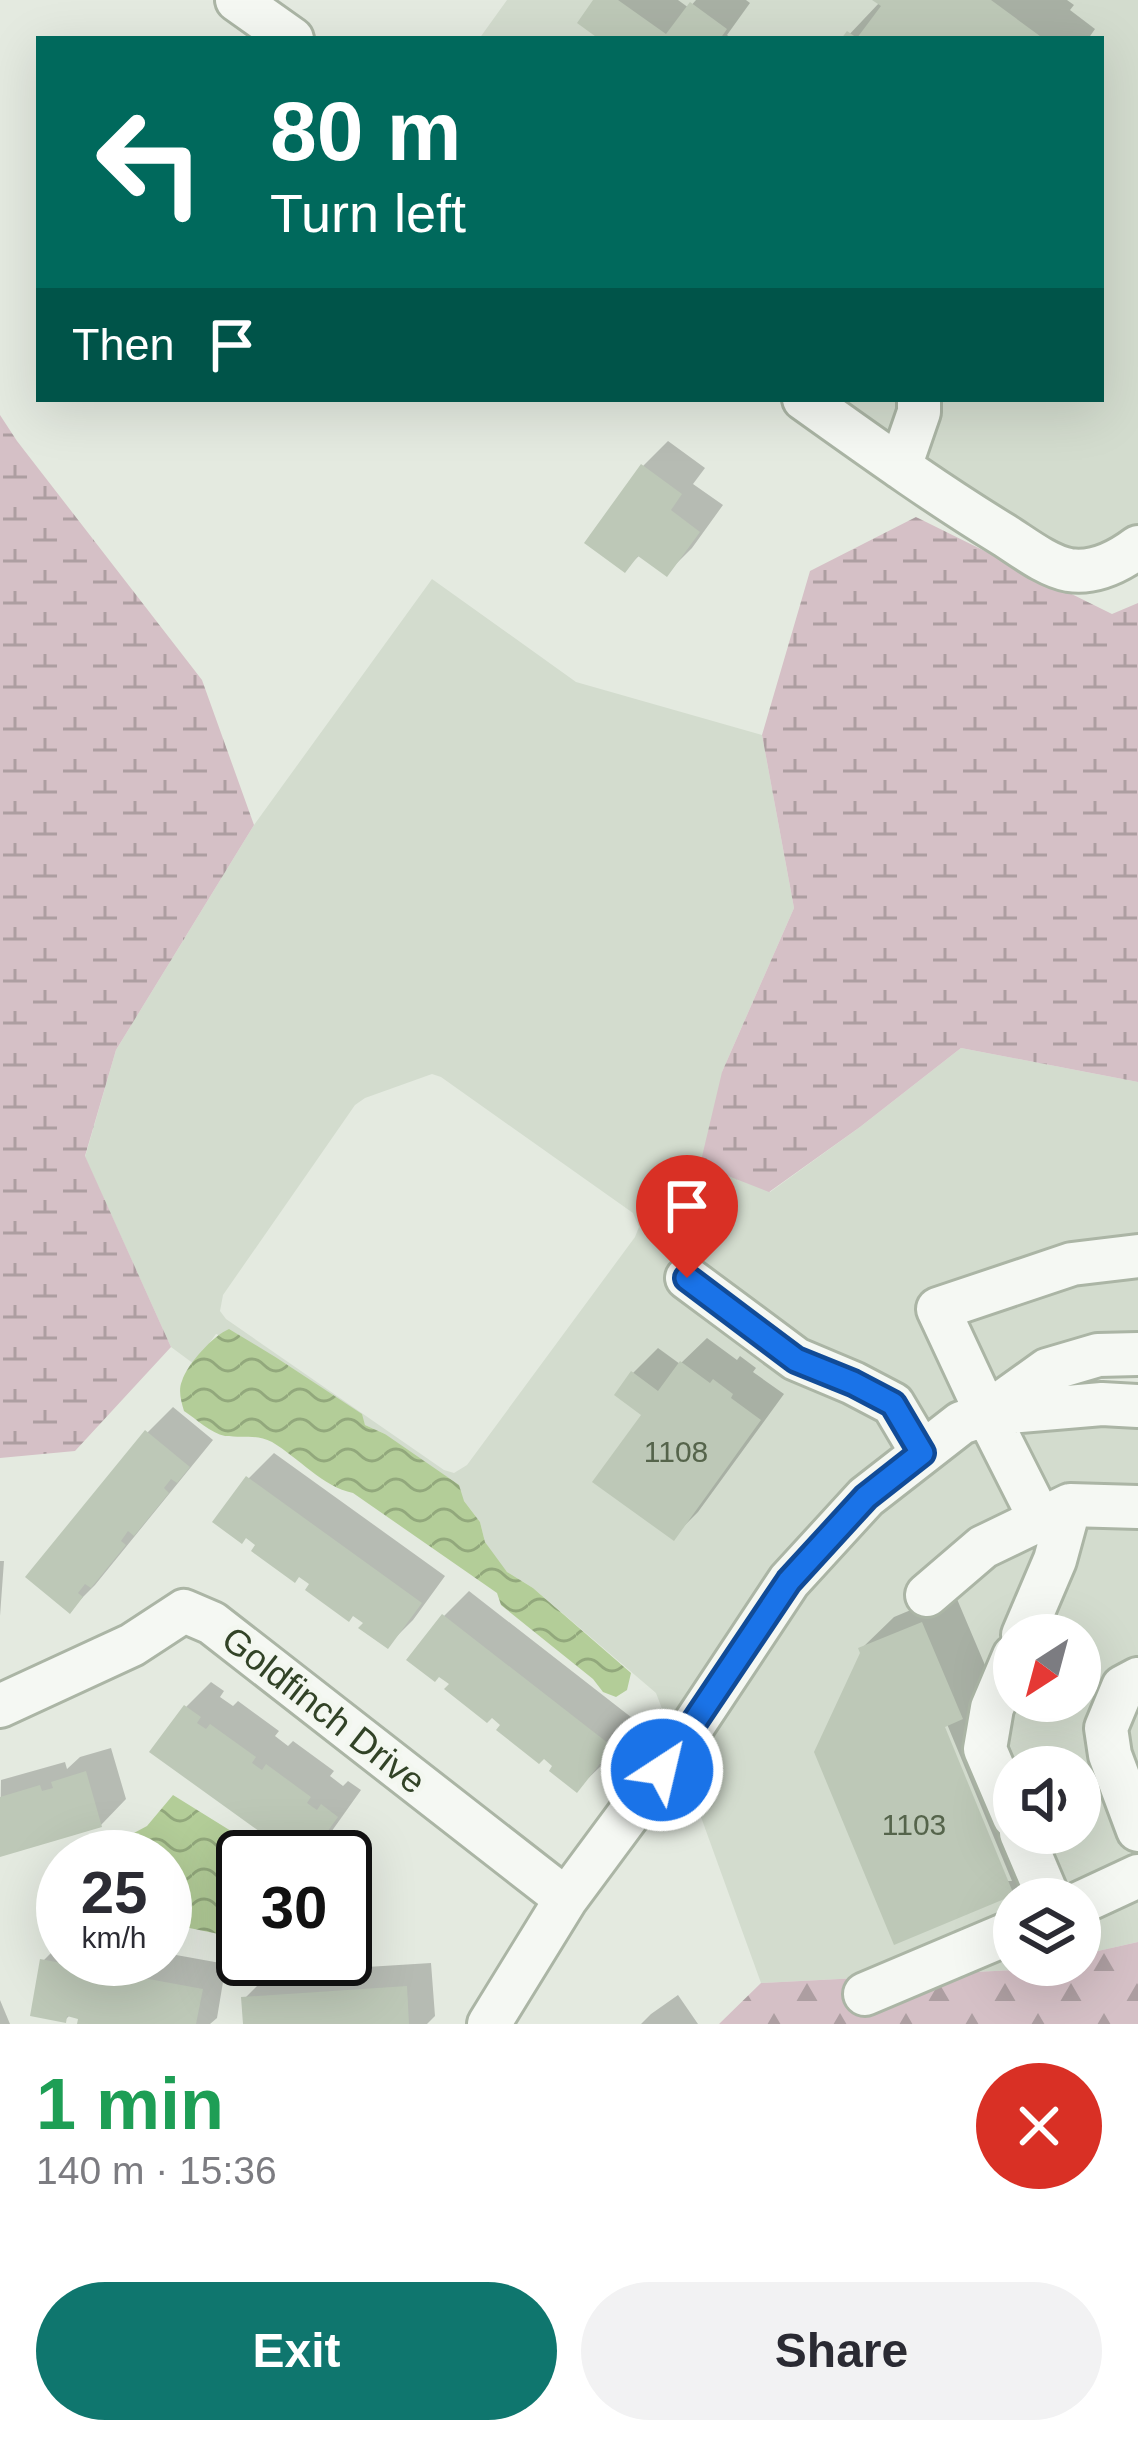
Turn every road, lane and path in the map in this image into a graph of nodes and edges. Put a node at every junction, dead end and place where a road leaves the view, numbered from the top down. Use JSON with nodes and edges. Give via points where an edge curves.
{"nodes":[{"id":1,"x":237,"y":0,"type":"edge"},
{"id":2,"x":288,"y":36,"type":"edge"},
{"id":3,"x":808,"y":402,"type":"edge"},
{"id":4,"x":913,"y":403,"type":"edge"},
{"id":5,"x":900,"y":467,"type":"junction"},
{"id":6,"x":1138,"y":548,"type":"edge"},
{"id":7,"x":1138,"y":1256,"type":"edge"},
{"id":8,"x":687,"y":1278,"type":"dead end"},
{"id":9,"x":1138,"y":1354,"type":"edge"},
{"id":10,"x":1138,"y":1406,"type":"edge"},
{"id":11,"x":987,"y":1414,"type":"junction"},
{"id":12,"x":922,"y":1453,"type":"junction"},
{"id":13,"x":1138,"y":1507,"type":"edge"},
{"id":14,"x":1055,"y":1512,"type":"junction"},
{"id":15,"x":927,"y":1595,"type":"dead end"},
{"id":16,"x":1032,"y":1614,"type":"edge"},
{"id":17,"x":1138,"y":1679,"type":"edge"},
{"id":18,"x":0,"y":1706,"type":"edge"},
{"id":19,"x":993,"y":1706,"type":"edge"},
{"id":20,"x":993,"y":1768,"type":"edge"},
{"id":21,"x":1138,"y":1830,"type":"edge"},
{"id":22,"x":1138,"y":1876,"type":"edge"},
{"id":23,"x":1101,"y":1893,"type":"edge"},
{"id":24,"x":566,"y":1899,"type":"junction"},
{"id":25,"x":993,"y":1940,"type":"edge"},
{"id":26,"x":865,"y":1994,"type":"dead end"},
{"id":27,"x":489,"y":2024,"type":"edge"}],
"edges":[{"from":1,"to":2,"type":"street"},
{"from":3,"to":5,"type":"street"},
{"from":4,"to":5,"type":"street"},
{"from":5,"to":6,"type":"street","via":[[1067,569],[1096,569]]},
{"from":7,"to":11,"type":"street","via":[[1072,1264],[938,1310]]},
{"from":8,"to":12,"type":"street","via":[[796,1360],[893,1404]]},
{"from":9,"to":11,"type":"street","via":[[1047,1370]]},
{"from":10,"to":11,"type":"street"},
{"from":11,"to":12,"type":"street"},
{"from":11,"to":14,"type":"street"},
{"from":12,"to":24,"type":"street","via":[[866,1497],[789,1581]]},
{"from":13,"to":14,"type":"street"},
{"from":14,"to":15,"type":"street","via":[[983,1547]]},
{"from":14,"to":16,"type":"street","via":[[1055,1560]]},
{"from":17,"to":21,"type":"street","via":[[1123,1687],[1106,1728]]},
{"from":18,"to":24,"type":"street","name":"Goldfinch Drive","via":[[132,1645],[184,1611],[212,1623]]},
{"from":19,"to":20,"type":"street","via":[[985,1749]]},
{"from":22,"to":23,"type":"street"},
{"from":24,"to":27,"type":"street"},
{"from":25,"to":26,"type":"street"}]}
